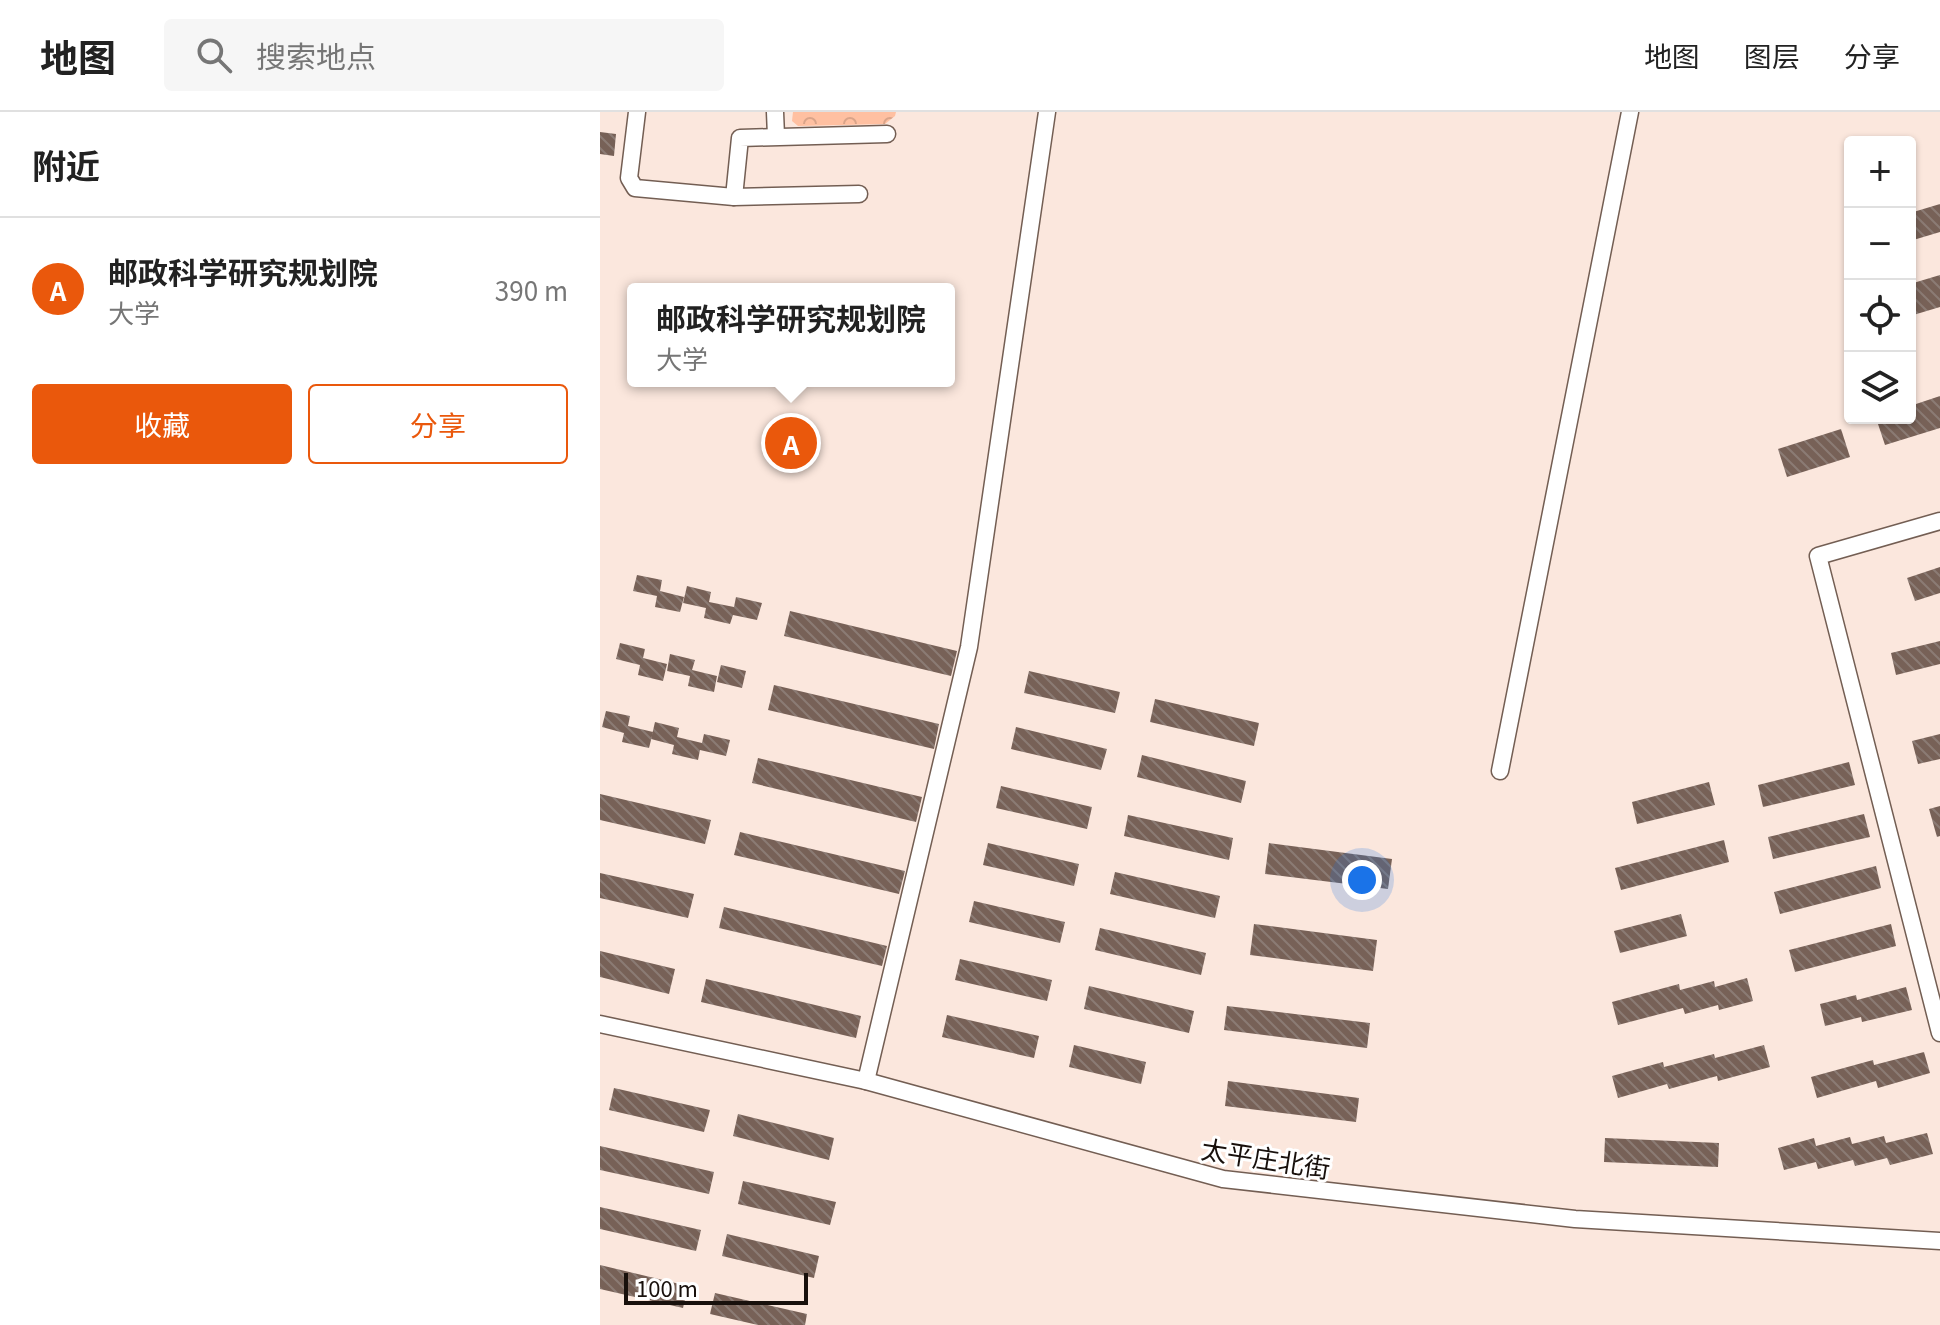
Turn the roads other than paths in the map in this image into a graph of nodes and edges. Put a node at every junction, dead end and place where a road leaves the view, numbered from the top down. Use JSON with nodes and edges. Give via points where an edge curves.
{"nodes":[{"id":1,"x":637,"y":112,"type":"edge"},
{"id":2,"x":775,"y":112,"type":"edge"},
{"id":3,"x":1047,"y":112,"type":"edge"},
{"id":4,"x":1630,"y":112,"type":"edge"},
{"id":5,"x":887,"y":134,"type":"dead end"},
{"id":6,"x":776,"y":136,"type":"junction"},
{"id":7,"x":859,"y":194,"type":"dead end"},
{"id":8,"x":734,"y":197,"type":"junction"},
{"id":9,"x":1940,"y":521,"type":"edge"},
{"id":10,"x":1500,"y":771,"type":"dead end"},
{"id":11,"x":600,"y":1024,"type":"edge"},
{"id":12,"x":1940,"y":1033,"type":"edge"},
{"id":13,"x":866,"y":1081,"type":"junction"},
{"id":14,"x":1940,"y":1241,"type":"edge"}],
"edges":[{"from":1,"to":8,"type":"street","via":[[629,178],[635,188]]},
{"from":2,"to":6,"type":"street"},
{"from":3,"to":13,"type":"street","via":[[969,647]]},
{"from":4,"to":10,"type":"street"},
{"from":5,"to":6,"type":"street"},
{"from":6,"to":8,"type":"street","via":[[740,138]]},
{"from":7,"to":8,"type":"street"},
{"from":9,"to":12,"type":"street","via":[[1818,556]]},
{"from":11,"to":13,"type":"street","name":"太平庄北街"},
{"from":13,"to":14,"type":"street","name":"太平庄北街","via":[[1223,1179],[1575,1219]]}]}
